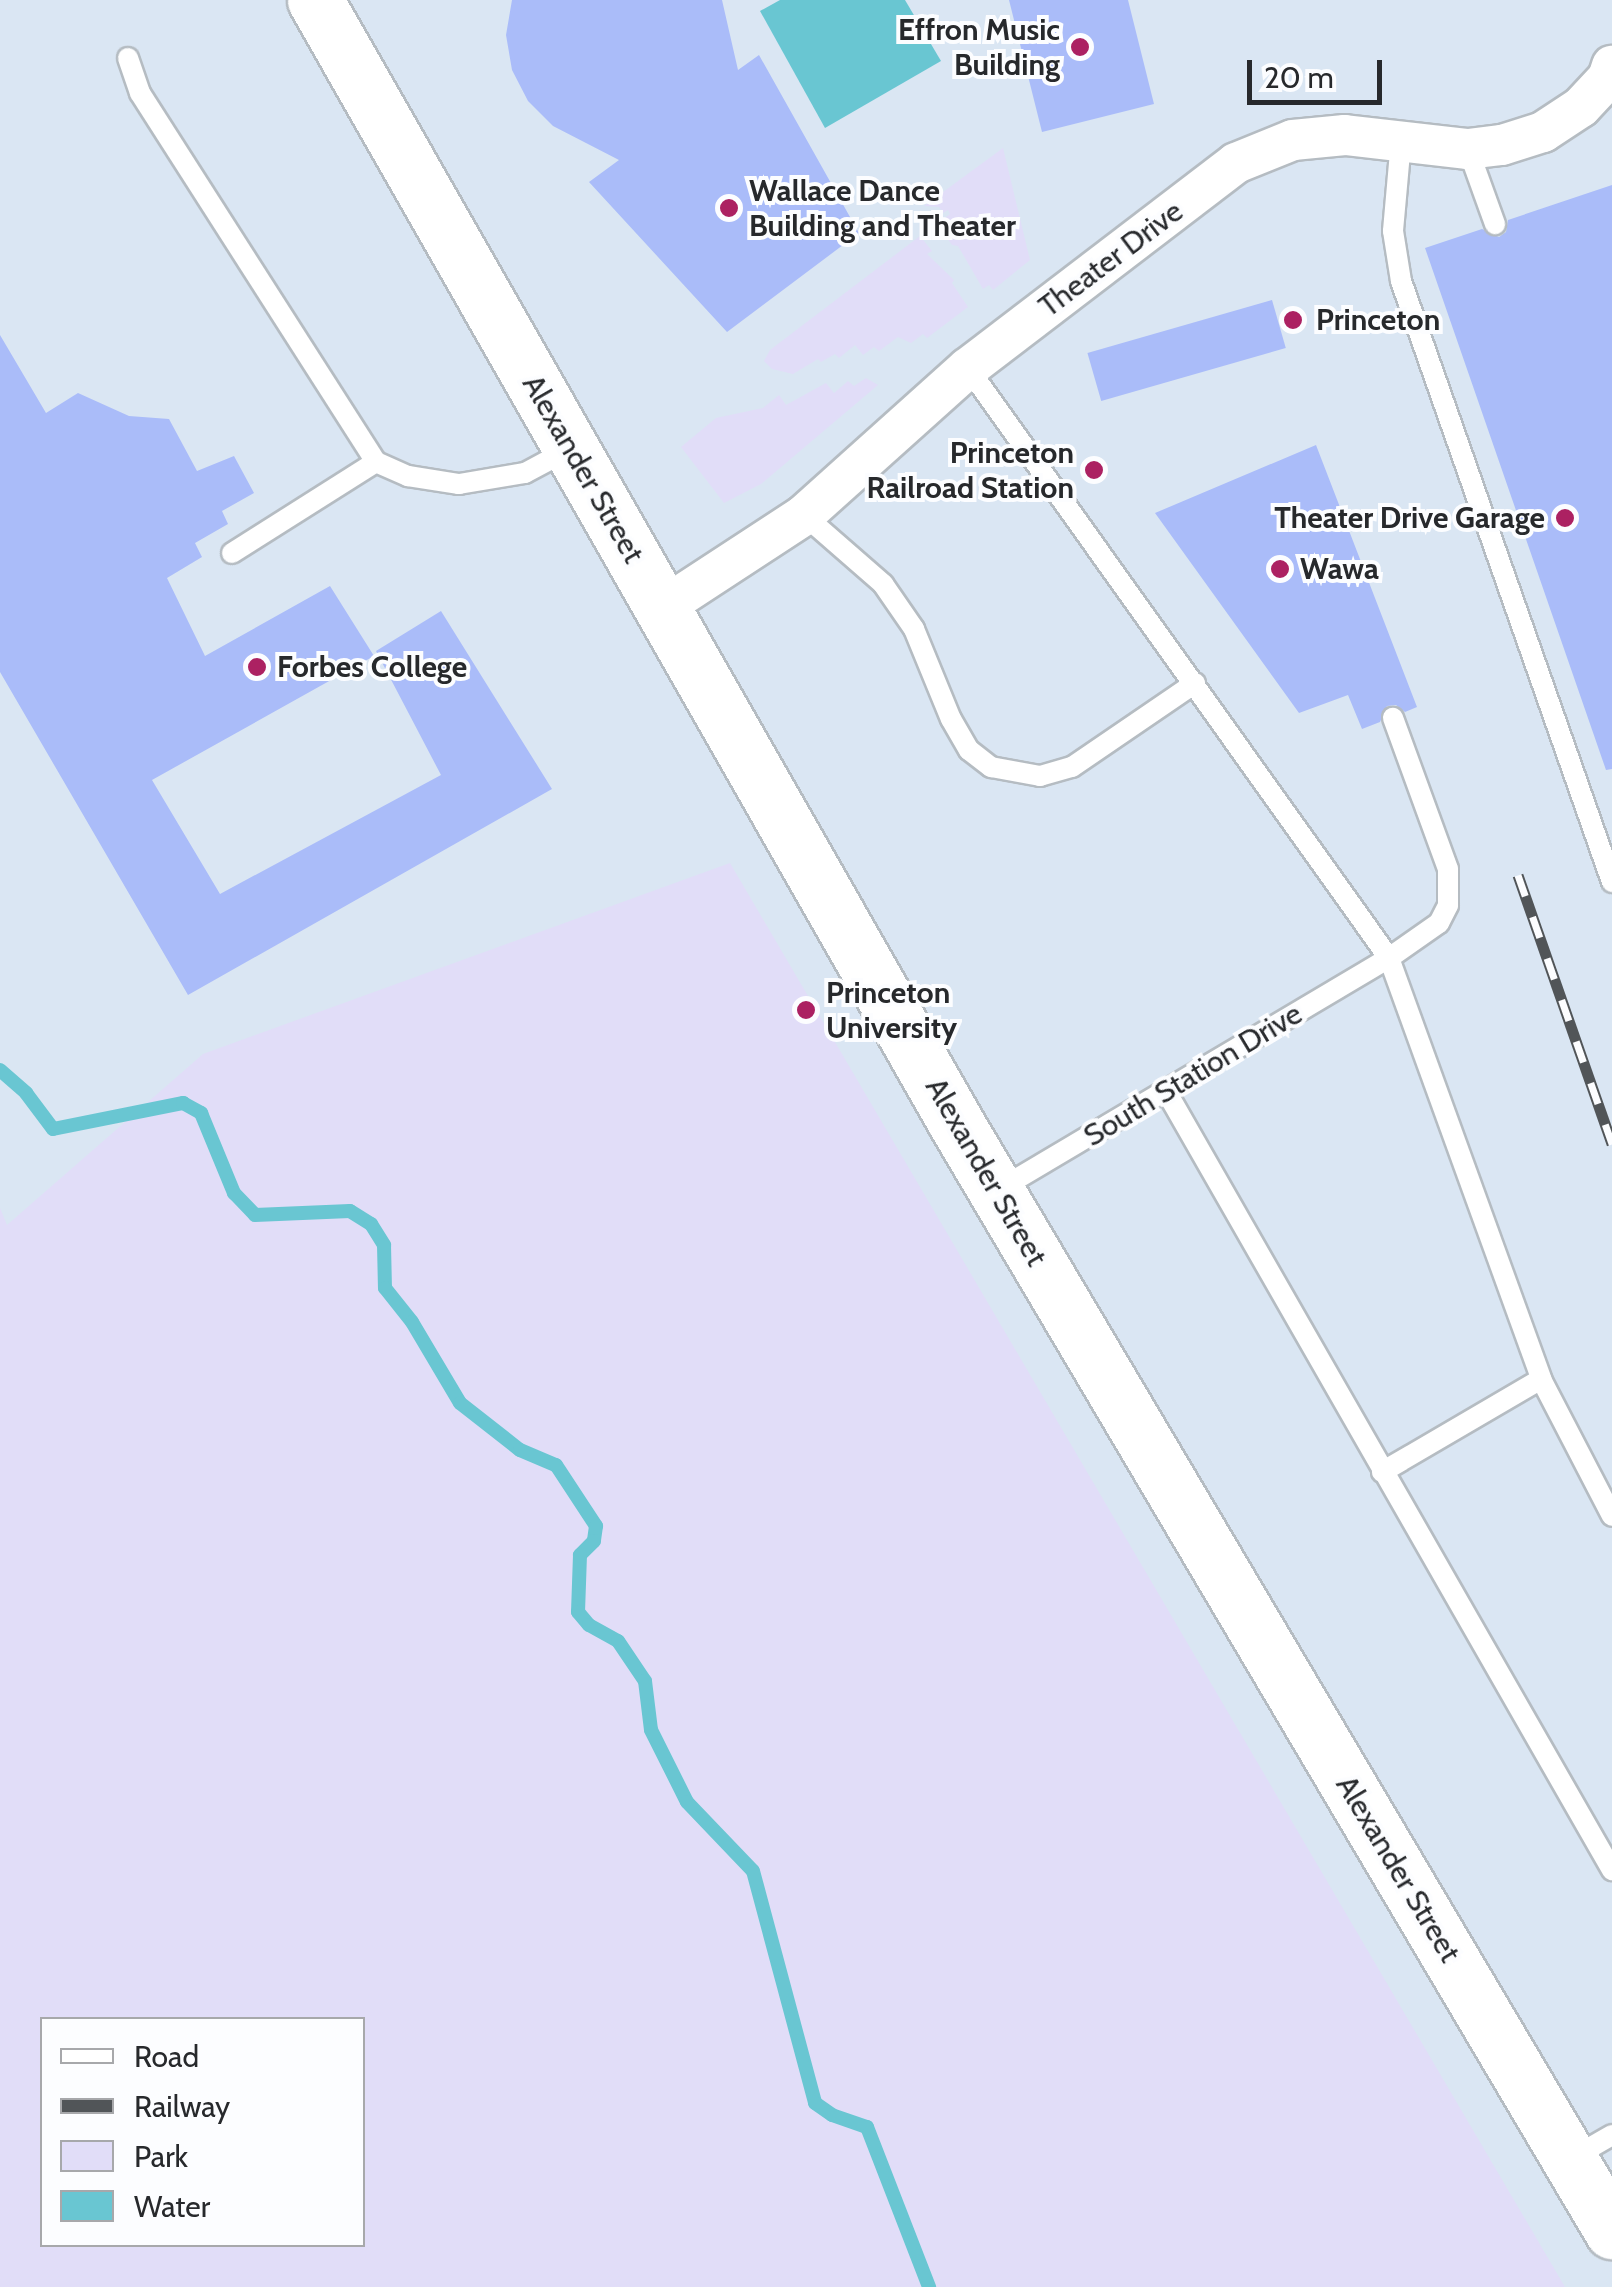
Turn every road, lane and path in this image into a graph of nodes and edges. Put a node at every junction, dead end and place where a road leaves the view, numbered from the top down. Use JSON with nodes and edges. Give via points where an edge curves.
{"nodes":[{"id":1,"x":315,"y":0,"type":"edge"},
{"id":2,"x":128,"y":58,"type":"dead end"},
{"id":3,"x":1612,"y":66,"type":"edge"},
{"id":4,"x":1401,"y":141,"type":"junction"},
{"id":5,"x":1468,"y":148,"type":"junction"},
{"id":6,"x":1495,"y":224,"type":"dead end"},
{"id":7,"x":968,"y":368,"type":"junction"},
{"id":8,"x":571,"y":448,"type":"junction"},
{"id":9,"x":376,"y":462,"type":"junction"},
{"id":10,"x":804,"y":514,"type":"junction"},
{"id":11,"x":232,"y":553,"type":"dead end"},
{"id":12,"x":662,"y":608,"type":"junction"},
{"id":13,"x":1195,"y":682,"type":"junction"},
{"id":14,"x":1392,"y":718,"type":"dead end"},
{"id":15,"x":1612,"y":882,"type":"edge"},
{"id":16,"x":1389,"y":958,"type":"junction"},
{"id":17,"x":1166,"y":1091,"type":"junction"},
{"id":18,"x":996,"y":1191,"type":"junction"},
{"id":19,"x":1541,"y":1380,"type":"junction"},
{"id":20,"x":1382,"y":1472,"type":"junction"},
{"id":21,"x":1612,"y":1516,"type":"edge"},
{"id":22,"x":1612,"y":1870,"type":"edge"},
{"id":23,"x":1591,"y":2147,"type":"edge"},
{"id":24,"x":1612,"y":2231,"type":"edge"}],
"edges":[{"from":1,"to":8,"type":"main road","name":"Alexander Street"},
{"from":2,"to":9,"type":"lane","via":[[140,93]]},
{"from":3,"to":5,"type":"street","name":"Theater Drive","via":[[1581,107],[1544,132]]},
{"from":4,"to":5,"type":"street","name":"Theater Drive"},
{"from":4,"to":7,"type":"street","name":"Theater Drive","via":[[1346,135],[1293,140],[1236,163]]},
{"from":4,"to":15,"type":"lane","via":[[1392,231],[1401,280]]},
{"from":5,"to":6,"type":"lane"},
{"from":7,"to":10,"type":"street","name":"Theater Drive"},
{"from":7,"to":13,"type":"lane"},
{"from":8,"to":9,"type":"lane","via":[[525,473],[459,484],[408,476]]},
{"from":8,"to":12,"type":"main road","name":"Alexander Street"},
{"from":9,"to":11,"type":"lane"},
{"from":10,"to":12,"type":"street","name":"Theater Drive"},
{"from":10,"to":13,"type":"lane","via":[[884,584],[914,629],[950,718],[969,750],[991,767],[1040,776],[1072,766]]},
{"from":12,"to":18,"type":"main road","name":"Alexander Street"},
{"from":13,"to":16,"type":"lane"},
{"from":14,"to":16,"type":"lane","name":"South Station Drive","via":[[1451,886],[1439,924]]},
{"from":16,"to":17,"type":"lane","name":"South Station Drive"},
{"from":16,"to":19,"type":"lane"},
{"from":17,"to":18,"type":"lane","name":"South Station Drive"},
{"from":17,"to":20,"type":"lane"},
{"from":18,"to":23,"type":"main road","name":"Alexander Street"},
{"from":19,"to":20,"type":"lane"},
{"from":19,"to":21,"type":"lane"},
{"from":20,"to":22,"type":"lane"},
{"from":23,"to":24,"type":"main road","name":"Alexander Street"}]}
